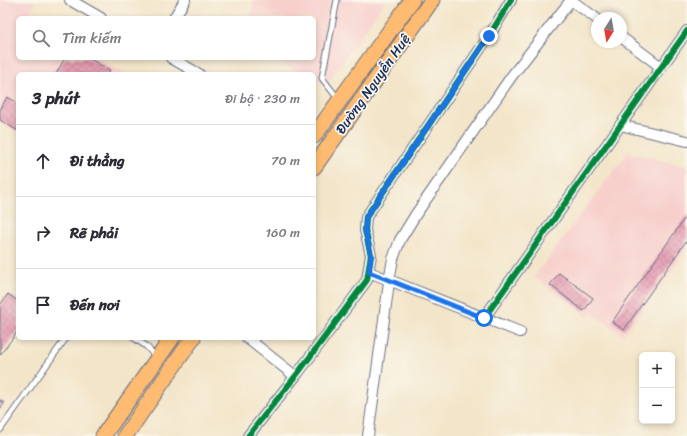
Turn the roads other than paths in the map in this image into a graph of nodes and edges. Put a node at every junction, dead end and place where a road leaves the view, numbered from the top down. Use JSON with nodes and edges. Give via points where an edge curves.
{"nodes":[{"id":1,"x":70,"y":0,"type":"edge"},
{"id":2,"x":185,"y":0,"type":"edge"},
{"id":3,"x":337,"y":0,"type":"edge"},
{"id":4,"x":412,"y":0,"type":"edge"},
{"id":5,"x":432,"y":0,"type":"edge"},
{"id":6,"x":512,"y":0,"type":"edge"},
{"id":7,"x":571,"y":0,"type":"edge"},
{"id":8,"x":591,"y":15,"type":"edge"},
{"id":9,"x":98,"y":16,"type":"edge"},
{"id":10,"x":175,"y":16,"type":"edge"},
{"id":11,"x":687,"y":31,"type":"edge"},
{"id":12,"x":627,"y":42,"type":"edge"},
{"id":13,"x":174,"y":60,"type":"edge"},
{"id":14,"x":661,"y":67,"type":"junction"},
{"id":15,"x":195,"y":72,"type":"edge"},
{"id":16,"x":340,"y":100,"type":"junction"},
{"id":17,"x":620,"y":125,"type":"junction"},
{"id":18,"x":316,"y":134,"type":"edge"},
{"id":19,"x":316,"y":139,"type":"edge"},
{"id":20,"x":687,"y":141,"type":"edge"},
{"id":21,"x":328,"y":148,"type":"junction"},
{"id":22,"x":316,"y":164,"type":"edge"},
{"id":23,"x":369,"y":272,"type":"junction"},
{"id":24,"x":389,"y":280,"type":"junction"},
{"id":25,"x":484,"y":318,"type":"junction"},
{"id":26,"x":520,"y":332,"type":"dead end"},
{"id":27,"x":65,"y":340,"type":"edge"},
{"id":28,"x":137,"y":340,"type":"edge"},
{"id":29,"x":171,"y":340,"type":"edge"},
{"id":30,"x":193,"y":340,"type":"edge"},
{"id":31,"x":250,"y":340,"type":"edge"},
{"id":32,"x":158,"y":358,"type":"junction"},
{"id":33,"x":295,"y":376,"type":"junction"},
{"id":34,"x":0,"y":430,"type":"edge"},
{"id":35,"x":103,"y":436,"type":"edge"},
{"id":36,"x":125,"y":436,"type":"edge"},
{"id":37,"x":248,"y":436,"type":"edge"},
{"id":38,"x":368,"y":436,"type":"edge"}],
"edges":[{"from":1,"to":9,"type":"street"},
{"from":2,"to":10,"type":"street"},
{"from":3,"to":16,"type":"lane","via":[[322,78]]},
{"from":4,"to":16,"type":"main road","name":"Đường Nguyễn Huệ"},
{"from":5,"to":21,"type":"main road","name":"Đường Nguyễn Huệ"},
{"from":6,"to":23,"type":"street","via":[[366,217],[365,230],[371,255]]},
{"from":7,"to":8,"type":"street"},
{"from":7,"to":24,"type":"street","via":[[511,77],[416,214],[400,240]]},
{"from":11,"to":14,"type":"street"},
{"from":12,"to":14,"type":"street"},
{"from":13,"to":15,"type":"street"},
{"from":14,"to":17,"type":"street"},
{"from":16,"to":18,"type":"main road","name":"Đường Nguyễn Huệ"},
{"from":17,"to":20,"type":"street"},
{"from":17,"to":25,"type":"street"},
{"from":19,"to":21,"type":"main road"},
{"from":21,"to":22,"type":"main road","name":"Đường Nguyễn Huệ"},
{"from":23,"to":24,"type":"street"},
{"from":23,"to":33,"type":"street","via":[[367,280]]},
{"from":24,"to":25,"type":"street"},
{"from":24,"to":38,"type":"street"},
{"from":25,"to":26,"type":"street"},
{"from":27,"to":34,"type":"lane"},
{"from":28,"to":32,"type":"lane"},
{"from":29,"to":32,"type":"main road"},
{"from":30,"to":36,"type":"main road"},
{"from":31,"to":33,"type":"street"},
{"from":32,"to":35,"type":"main road"},
{"from":33,"to":37,"type":"street"}]}
